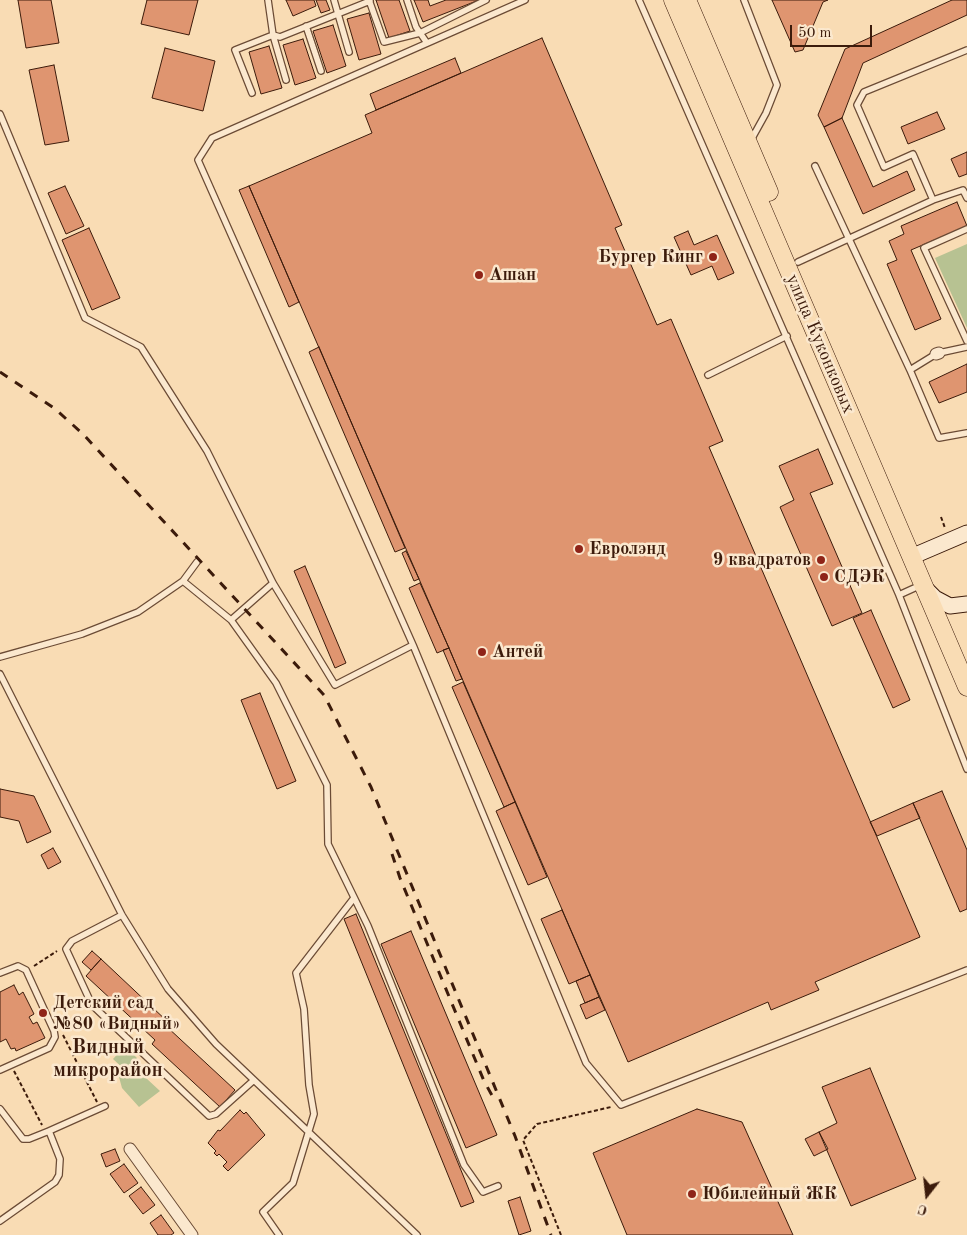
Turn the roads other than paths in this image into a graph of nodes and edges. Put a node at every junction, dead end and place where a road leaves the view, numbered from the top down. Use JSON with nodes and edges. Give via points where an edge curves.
{"nodes":[{"id":1,"x":268,"y":0,"type":"edge"},
{"id":2,"x":334,"y":0,"type":"edge"},
{"id":3,"x":370,"y":0,"type":"edge"},
{"id":4,"x":408,"y":0,"type":"edge"},
{"id":5,"x":486,"y":0,"type":"edge"},
{"id":6,"x":525,"y":0,"type":"edge"},
{"id":7,"x":640,"y":0,"type":"edge"},
{"id":8,"x":674,"y":0,"type":"edge"},
{"id":9,"x":687,"y":0,"type":"edge"},
{"id":10,"x":744,"y":0,"type":"edge"},
{"id":11,"x":338,"y":13,"type":"junction"},
{"id":12,"x":306,"y":26,"type":"junction"},
{"id":13,"x":420,"y":33,"type":"junction"},
{"id":14,"x":273,"y":35,"type":"junction"},
{"id":15,"x":427,"y":43,"type":"junction"},
{"id":16,"x":967,"y":50,"type":"edge"},
{"id":17,"x":349,"y":52,"type":"dead end"},
{"id":18,"x":321,"y":71,"type":"dead end"},
{"id":19,"x":286,"y":80,"type":"dead end"},
{"id":20,"x":252,"y":93,"type":"dead end"},
{"id":21,"x":0,"y":114,"type":"edge"},
{"id":22,"x":748,"y":144,"type":"junction"},
{"id":23,"x":814,"y":166,"type":"dead end"},
{"id":24,"x":967,"y":198,"type":"edge"},
{"id":25,"x":933,"y":200,"type":"junction"},
{"id":26,"x":967,"y":228,"type":"edge"},
{"id":27,"x":849,"y":239,"type":"junction"},
{"id":28,"x":798,"y":262,"type":"junction"},
{"id":29,"x":787,"y":336,"type":"junction"},
{"id":30,"x":967,"y":341,"type":"edge"},
{"id":31,"x":967,"y":347,"type":"edge"},
{"id":32,"x":910,"y":370,"type":"junction"},
{"id":33,"x":708,"y":375,"type":"dead end"},
{"id":34,"x":967,"y":433,"type":"edge"},
{"id":35,"x":967,"y":533,"type":"edge"},
{"id":36,"x":916,"y":555,"type":"junction"},
{"id":37,"x":197,"y":562,"type":"dead end"},
{"id":38,"x":183,"y":581,"type":"junction"},
{"id":39,"x":928,"y":582,"type":"junction"},
{"id":40,"x":273,"y":583,"type":"junction"},
{"id":41,"x":899,"y":595,"type":"junction"},
{"id":42,"x":967,"y":604,"type":"edge"},
{"id":43,"x":945,"y":609,"type":"junction"},
{"id":44,"x":967,"y":609,"type":"edge"},
{"id":45,"x":231,"y":620,"type":"junction"},
{"id":46,"x":413,"y":645,"type":"junction"},
{"id":47,"x":0,"y":657,"type":"edge"},
{"id":48,"x":967,"y":660,"type":"edge"},
{"id":49,"x":0,"y":674,"type":"edge"},
{"id":50,"x":967,"y":687,"type":"edge"},
{"id":51,"x":967,"y":769,"type":"edge"},
{"id":52,"x":354,"y":898,"type":"junction"},
{"id":53,"x":122,"y":916,"type":"junction"},
{"id":54,"x":967,"y":970,"type":"edge"},
{"id":55,"x":0,"y":973,"type":"edge"},
{"id":56,"x":0,"y":1070,"type":"edge"},
{"id":57,"x":254,"y":1080,"type":"junction"},
{"id":58,"x":103,"y":1107,"type":"road end"},
{"id":59,"x":0,"y":1109,"type":"edge"},
{"id":60,"x":47,"y":1131,"type":"junction"},
{"id":61,"x":309,"y":1133,"type":"junction"},
{"id":62,"x":130,"y":1149,"type":"dead end"},
{"id":63,"x":498,"y":1186,"type":"dead end"},
{"id":64,"x":0,"y":1221,"type":"edge"},
{"id":65,"x":192,"y":1235,"type":"edge"},
{"id":66,"x":279,"y":1235,"type":"edge"},
{"id":67,"x":417,"y":1235,"type":"edge"}],
"edges":[{"from":1,"to":14,"type":"lane"},
{"from":2,"to":11,"type":"lane"},
{"from":3,"to":11,"type":"lane"},
{"from":3,"to":13,"type":"lane","via":[[384,42]]},
{"from":4,"to":13,"type":"lane"},
{"from":5,"to":13,"type":"lane"},
{"from":6,"to":15,"type":"lane"},
{"from":7,"to":29,"type":"lane"},
{"from":8,"to":36,"type":"main road","name":"улица Куконковых"},
{"from":9,"to":22,"type":"main road","name":"улица Куконковых"},
{"from":10,"to":22,"type":"lane","via":[[777,85]]},
{"from":11,"to":12,"type":"lane"},
{"from":11,"to":17,"type":"lane"},
{"from":12,"to":14,"type":"lane","via":[[280,37]]},
{"from":12,"to":18,"type":"lane"},
{"from":13,"to":15,"type":"lane"},
{"from":14,"to":19,"type":"lane"},
{"from":14,"to":20,"type":"lane","via":[[235,50]]},
{"from":15,"to":46,"type":"lane","via":[[212,138],[198,160]]},
{"from":16,"to":25,"type":"lane","via":[[864,92],[857,105],[884,167],[912,154]]},
{"from":21,"to":40,"type":"lane","via":[[85,318],[141,347],[207,451]]},
{"from":22,"to":28,"type":"main road","name":"улица Куконковых"},
{"from":23,"to":27,"type":"lane"},
{"from":24,"to":25,"type":"lane","via":[[963,190]]},
{"from":25,"to":27,"type":"lane"},
{"from":26,"to":30,"type":"lane","via":[[924,248]]},
{"from":27,"to":28,"type":"lane"},
{"from":27,"to":32,"type":"lane"},
{"from":28,"to":36,"type":"main road","name":"улица Куконковых"},
{"from":29,"to":33,"type":"lane"},
{"from":29,"to":41,"type":"lane"},
{"from":31,"to":32,"type":"lane","via":[[938,354]]},
{"from":32,"to":34,"type":"lane","via":[[940,438]]},
{"from":35,"to":36,"type":"main road"},
{"from":36,"to":39,"type":"main road","name":"улица Куконковых"},
{"from":37,"to":38,"type":"lane"},
{"from":38,"to":45,"type":"lane"},
{"from":38,"to":47,"type":"lane","via":[[138,612],[82,634]]},
{"from":39,"to":41,"type":"lane"},
{"from":39,"to":43,"type":"main road"},
{"from":39,"to":50,"type":"main road","name":"улица Куконковых"},
{"from":40,"to":45,"type":"lane"},
{"from":40,"to":46,"type":"lane","via":[[335,685]]},
{"from":41,"to":51,"type":"lane"},
{"from":42,"to":43,"type":"main road"},
{"from":43,"to":44,"type":"main road"},
{"from":43,"to":48,"type":"main road"},
{"from":45,"to":52,"type":"lane","via":[[276,683],[327,785],[328,844]]},
{"from":46,"to":54,"type":"lane","via":[[586,1063],[620,1105]]},
{"from":49,"to":53,"type":"lane"},
{"from":52,"to":61,"type":"lane","via":[[296,973],[304,1009],[314,1114]]},
{"from":52,"to":63,"type":"lane","via":[[464,1165],[483,1192]]},
{"from":53,"to":57,"type":"lane","via":[[168,989],[216,1044]]},
{"from":53,"to":57,"type":"lane","via":[[72,941],[66,949],[92,1005],[209,1116],[216,1114]]},
{"from":55,"to":56,"type":"lane","via":[[18,966],[26,970],[55,1037],[49,1048]]},
{"from":57,"to":61,"type":"lane"},
{"from":58,"to":60,"type":"lane"},
{"from":59,"to":60,"type":"lane","via":[[23,1139]]},
{"from":60,"to":64,"type":"lane","via":[[60,1159],[59,1175],[55,1182]]},
{"from":61,"to":66,"type":"lane","via":[[293,1183],[263,1212]]},
{"from":61,"to":67,"type":"lane"},
{"from":62,"to":65,"type":"street"}]}
